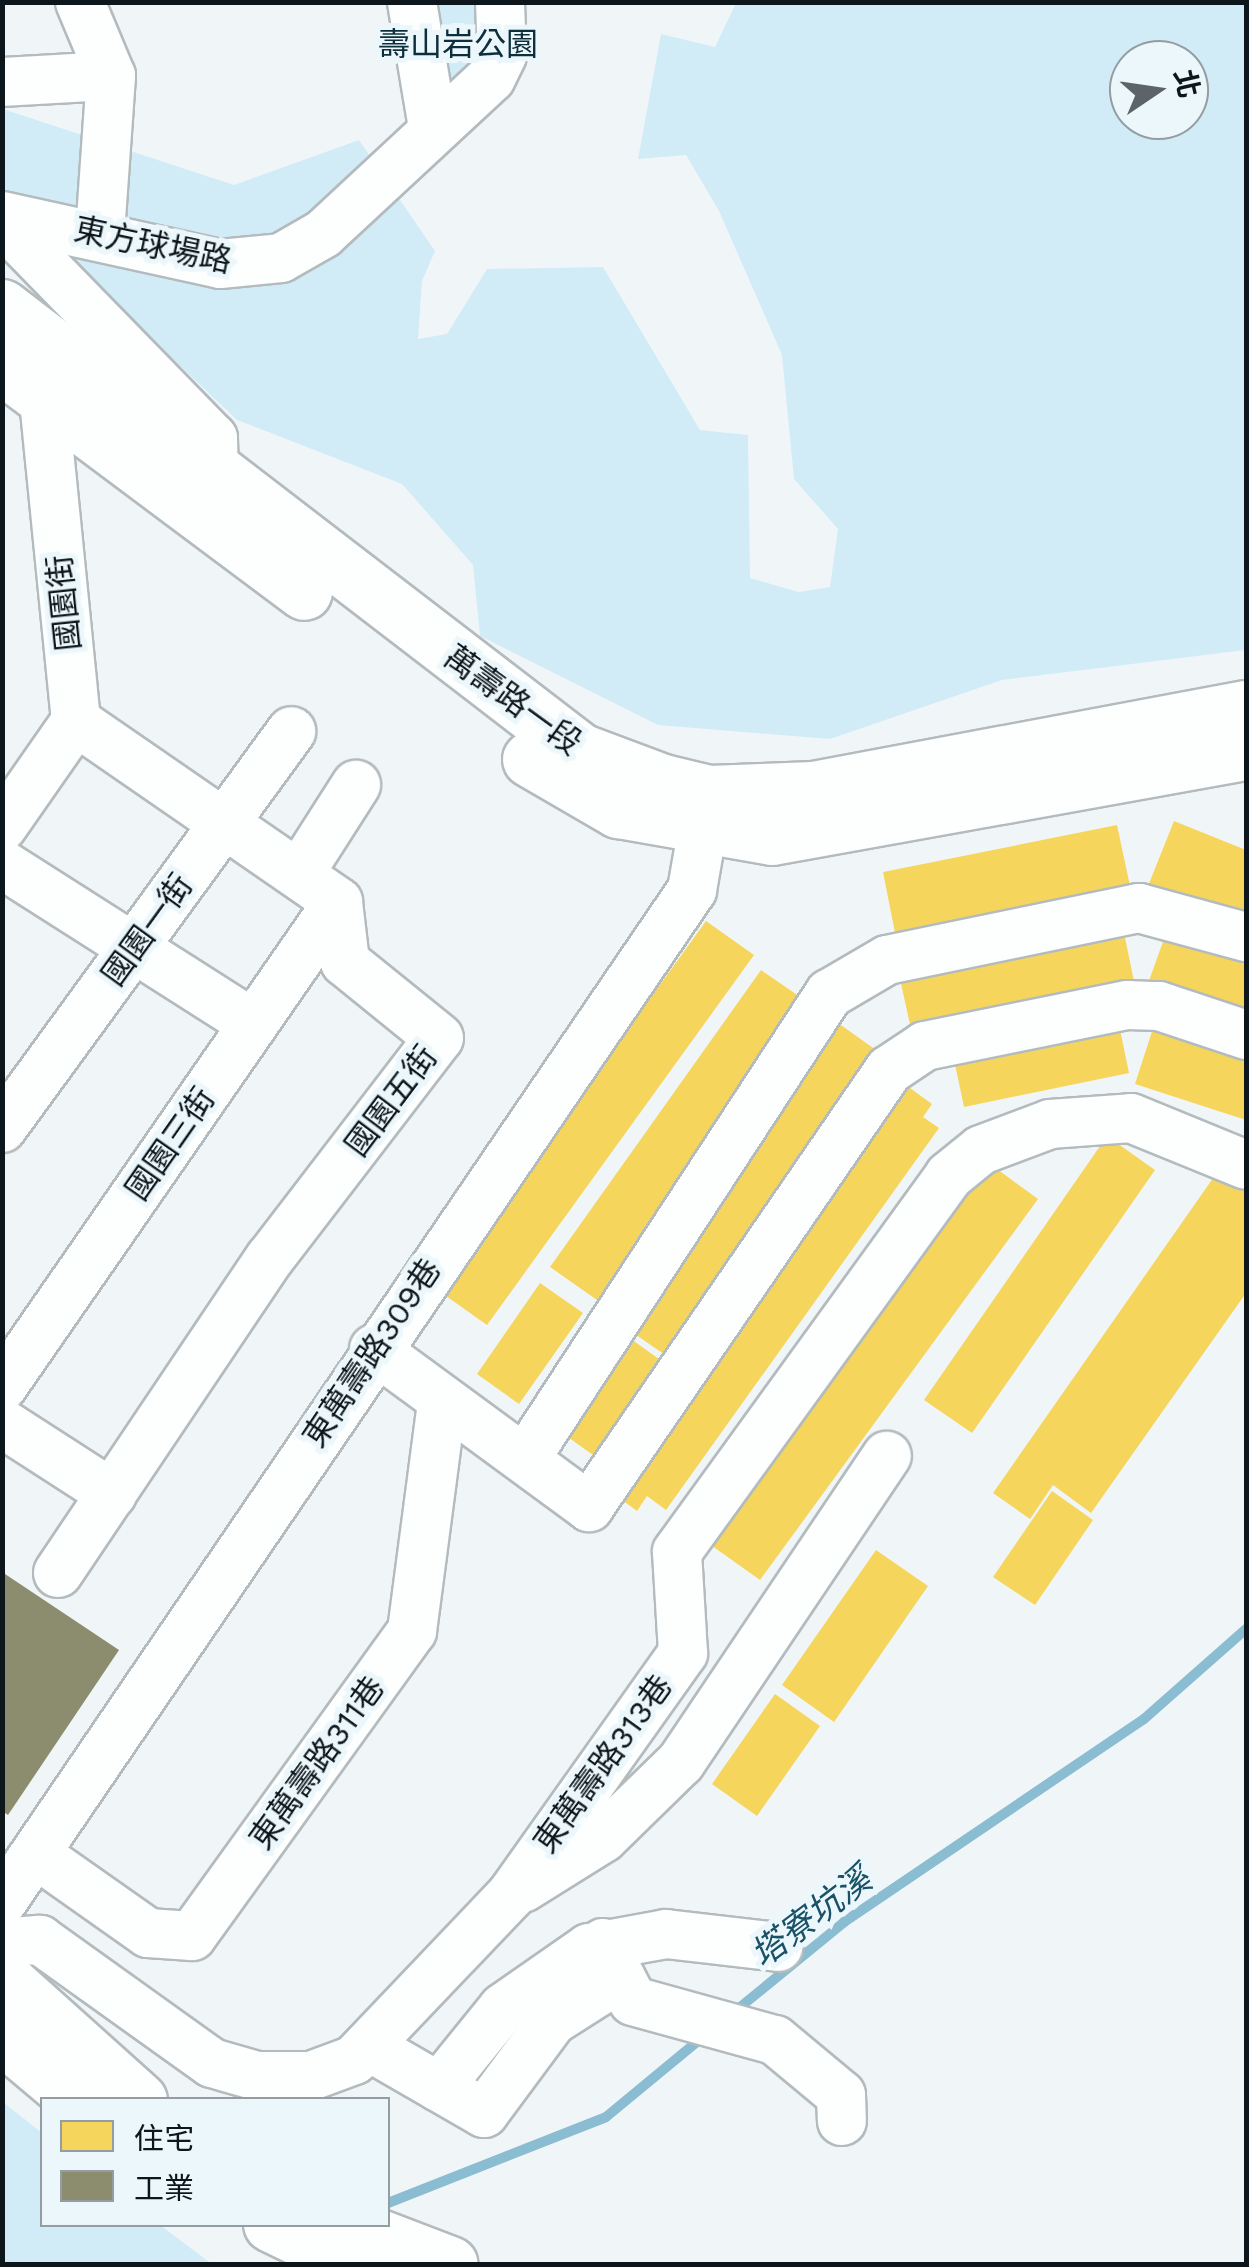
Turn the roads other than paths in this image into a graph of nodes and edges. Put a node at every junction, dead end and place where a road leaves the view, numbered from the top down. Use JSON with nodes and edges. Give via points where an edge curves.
{"nodes":[{"id":1,"x":80,"y":2,"type":"edge"},
{"id":2,"x":412,"y":2,"type":"edge"},
{"id":3,"x":500,"y":2,"type":"edge"},
{"id":4,"x":111,"y":76,"type":"junction"},
{"id":5,"x":2,"y":82,"type":"edge"},
{"id":6,"x":433,"y":127,"type":"junction"},
{"id":7,"x":2,"y":219,"type":"edge"},
{"id":8,"x":100,"y":232,"type":"junction"},
{"id":9,"x":2,"y":307,"type":"edge"},
{"id":10,"x":30,"y":384,"type":"edge"},
{"id":11,"x":206,"y":492,"type":"junction"},
{"id":12,"x":1246,"y":708,"type":"edge"},
{"id":13,"x":76,"y":721,"type":"junction"},
{"id":14,"x":291,"y":732,"type":"dead end"},
{"id":15,"x":1246,"y":752,"type":"edge"},
{"id":16,"x":356,"y":785,"type":"dead end"},
{"id":17,"x":703,"y":811,"type":"junction"},
{"id":18,"x":226,"y":822,"type":"junction"},
{"id":19,"x":2,"y":827,"type":"edge"},
{"id":20,"x":2,"y":864,"type":"edge"},
{"id":21,"x":299,"y":874,"type":"junction"},
{"id":22,"x":338,"y":902,"type":"junction"},
{"id":23,"x":1246,"y":937,"type":"edge"},
{"id":24,"x":136,"y":944,"type":"junction"},
{"id":25,"x":253,"y":1024,"type":"junction"},
{"id":26,"x":1246,"y":1035,"type":"edge"},
{"id":27,"x":2,"y":1128,"type":"edge"},
{"id":28,"x":1246,"y":1165,"type":"edge"},
{"id":29,"x":374,"y":1349,"type":"junction"},
{"id":30,"x":2,"y":1387,"type":"edge"},
{"id":31,"x":442,"y":1402,"type":"junction"},
{"id":32,"x":2,"y":1423,"type":"edge"},
{"id":33,"x":887,"y":1456,"type":"dead end"},
{"id":34,"x":525,"y":1459,"type":"junction"},
{"id":35,"x":112,"y":1494,"type":"junction"},
{"id":36,"x":58,"y":1574,"type":"dead end"},
{"id":37,"x":36,"y":1854,"type":"junction"},
{"id":38,"x":511,"y":1895,"type":"junction"},
{"id":39,"x":2,"y":1902,"type":"edge"},
{"id":40,"x":2,"y":1943,"type":"edge"},
{"id":41,"x":778,"y":1947,"type":"dead end"},
{"id":42,"x":609,"y":1962,"type":"junction"},
{"id":43,"x":2,"y":1977,"type":"edge"},
{"id":44,"x":2,"y":2036,"type":"edge"},
{"id":45,"x":368,"y":2046,"type":"junction"},
{"id":46,"x":74,"y":2097,"type":"edge"},
{"id":47,"x":136,"y":2097,"type":"edge"},
{"id":48,"x":842,"y":2121,"type":"dead end"},
{"id":49,"x":277,"y":2227,"type":"edge"},
{"id":50,"x":353,"y":2227,"type":"edge"},
{"id":51,"x":354,"y":2264,"type":"edge"},
{"id":52,"x":450,"y":2264,"type":"edge"}],
"edges":[{"from":1,"to":4,"type":"street"},
{"from":2,"to":6,"type":"street"},
{"from":3,"to":6,"type":"street","name":"東方球場路","via":[[502,55],[491,78]]},
{"from":4,"to":5,"type":"street"},
{"from":4,"to":8,"type":"street"},
{"from":6,"to":8,"type":"street","name":"東方球場路","via":[[323,234],[281,258],[220,264]]},
{"from":7,"to":8,"type":"street","name":"東方球場路"},
{"from":7,"to":11,"type":"street","name":"東方球場路","via":[[213,438]]},
{"from":9,"to":10,"type":"main road","name":"萬壽路一段"},
{"from":10,"to":11,"type":"main road","name":"萬壽路一段"},
{"from":10,"to":13,"type":"street","name":"國園街"},
{"from":11,"to":17,"type":"main road","name":"萬壽路一段","via":[[557,778],[618,810]]},
{"from":12,"to":17,"type":"main road","name":"萬壽路一段"},
{"from":13,"to":18,"type":"street"},
{"from":13,"to":19,"type":"street"},
{"from":14,"to":18,"type":"street","name":"國園一街"},
{"from":15,"to":17,"type":"main road","name":"萬壽路一段","via":[[772,836]]},
{"from":16,"to":21,"type":"street"},
{"from":17,"to":29,"type":"street","name":"東萬壽路309巷","via":[[692,890]]},
{"from":18,"to":21,"type":"street"},
{"from":18,"to":24,"type":"street","name":"國園一街"},
{"from":20,"to":24,"type":"street"},
{"from":21,"to":22,"type":"street"},
{"from":22,"to":25,"type":"street","name":"國園三街"},
{"from":22,"to":35,"type":"street","name":"國園五街","via":[[344,962],[440,1038],[270,1258]]},
{"from":23,"to":34,"type":"street","via":[[1140,908],[888,960],[830,994]]},
{"from":24,"to":25,"type":"street"},
{"from":24,"to":27,"type":"street","name":"國園一街"},
{"from":25,"to":30,"type":"street","name":"國園三街"},
{"from":26,"to":34,"type":"street","via":[[1159,1006],[1128,1005],[924,1046],[888,1070],[589,1506]]},
{"from":28,"to":38,"type":"street","name":"東萬壽路313巷","via":[[1132,1118],[1050,1124],[981,1150],[949,1176],[677,1552],[683,1653]]},
{"from":29,"to":31,"type":"street"},
{"from":29,"to":37,"type":"street","name":"東萬壽路309巷"},
{"from":31,"to":34,"type":"street"},
{"from":31,"to":37,"type":"street","name":"東萬壽路311巷","via":[[412,1631],[192,1936],[148,1933]]},
{"from":32,"to":35,"type":"street"},
{"from":33,"to":38,"type":"street","via":[[681,1762],[603,1838]]},
{"from":35,"to":36,"type":"street","name":"國園五街"},
{"from":37,"to":39,"type":"street","name":"東萬壽路309巷"},
{"from":38,"to":45,"type":"street","name":"東萬壽路313巷"},
{"from":40,"to":45,"type":"street","name":"東萬壽路313巷","via":[[40,1940],[212,2063],[257,2076],[311,2076]]},
{"from":41,"to":42,"type":"street","via":[[666,1934]]},
{"from":42,"to":45,"type":"street","via":[[503,2008],[439,2087]]},
{"from":42,"to":48,"type":"street","via":[[656,2014],[775,2040],[819,2069],[841,2095]]},
{"from":43,"to":47,"type":"main road"},
{"from":44,"to":46,"type":"main road"},
{"from":49,"to":51,"type":"main road"},
{"from":50,"to":52,"type":"main road"}]}
